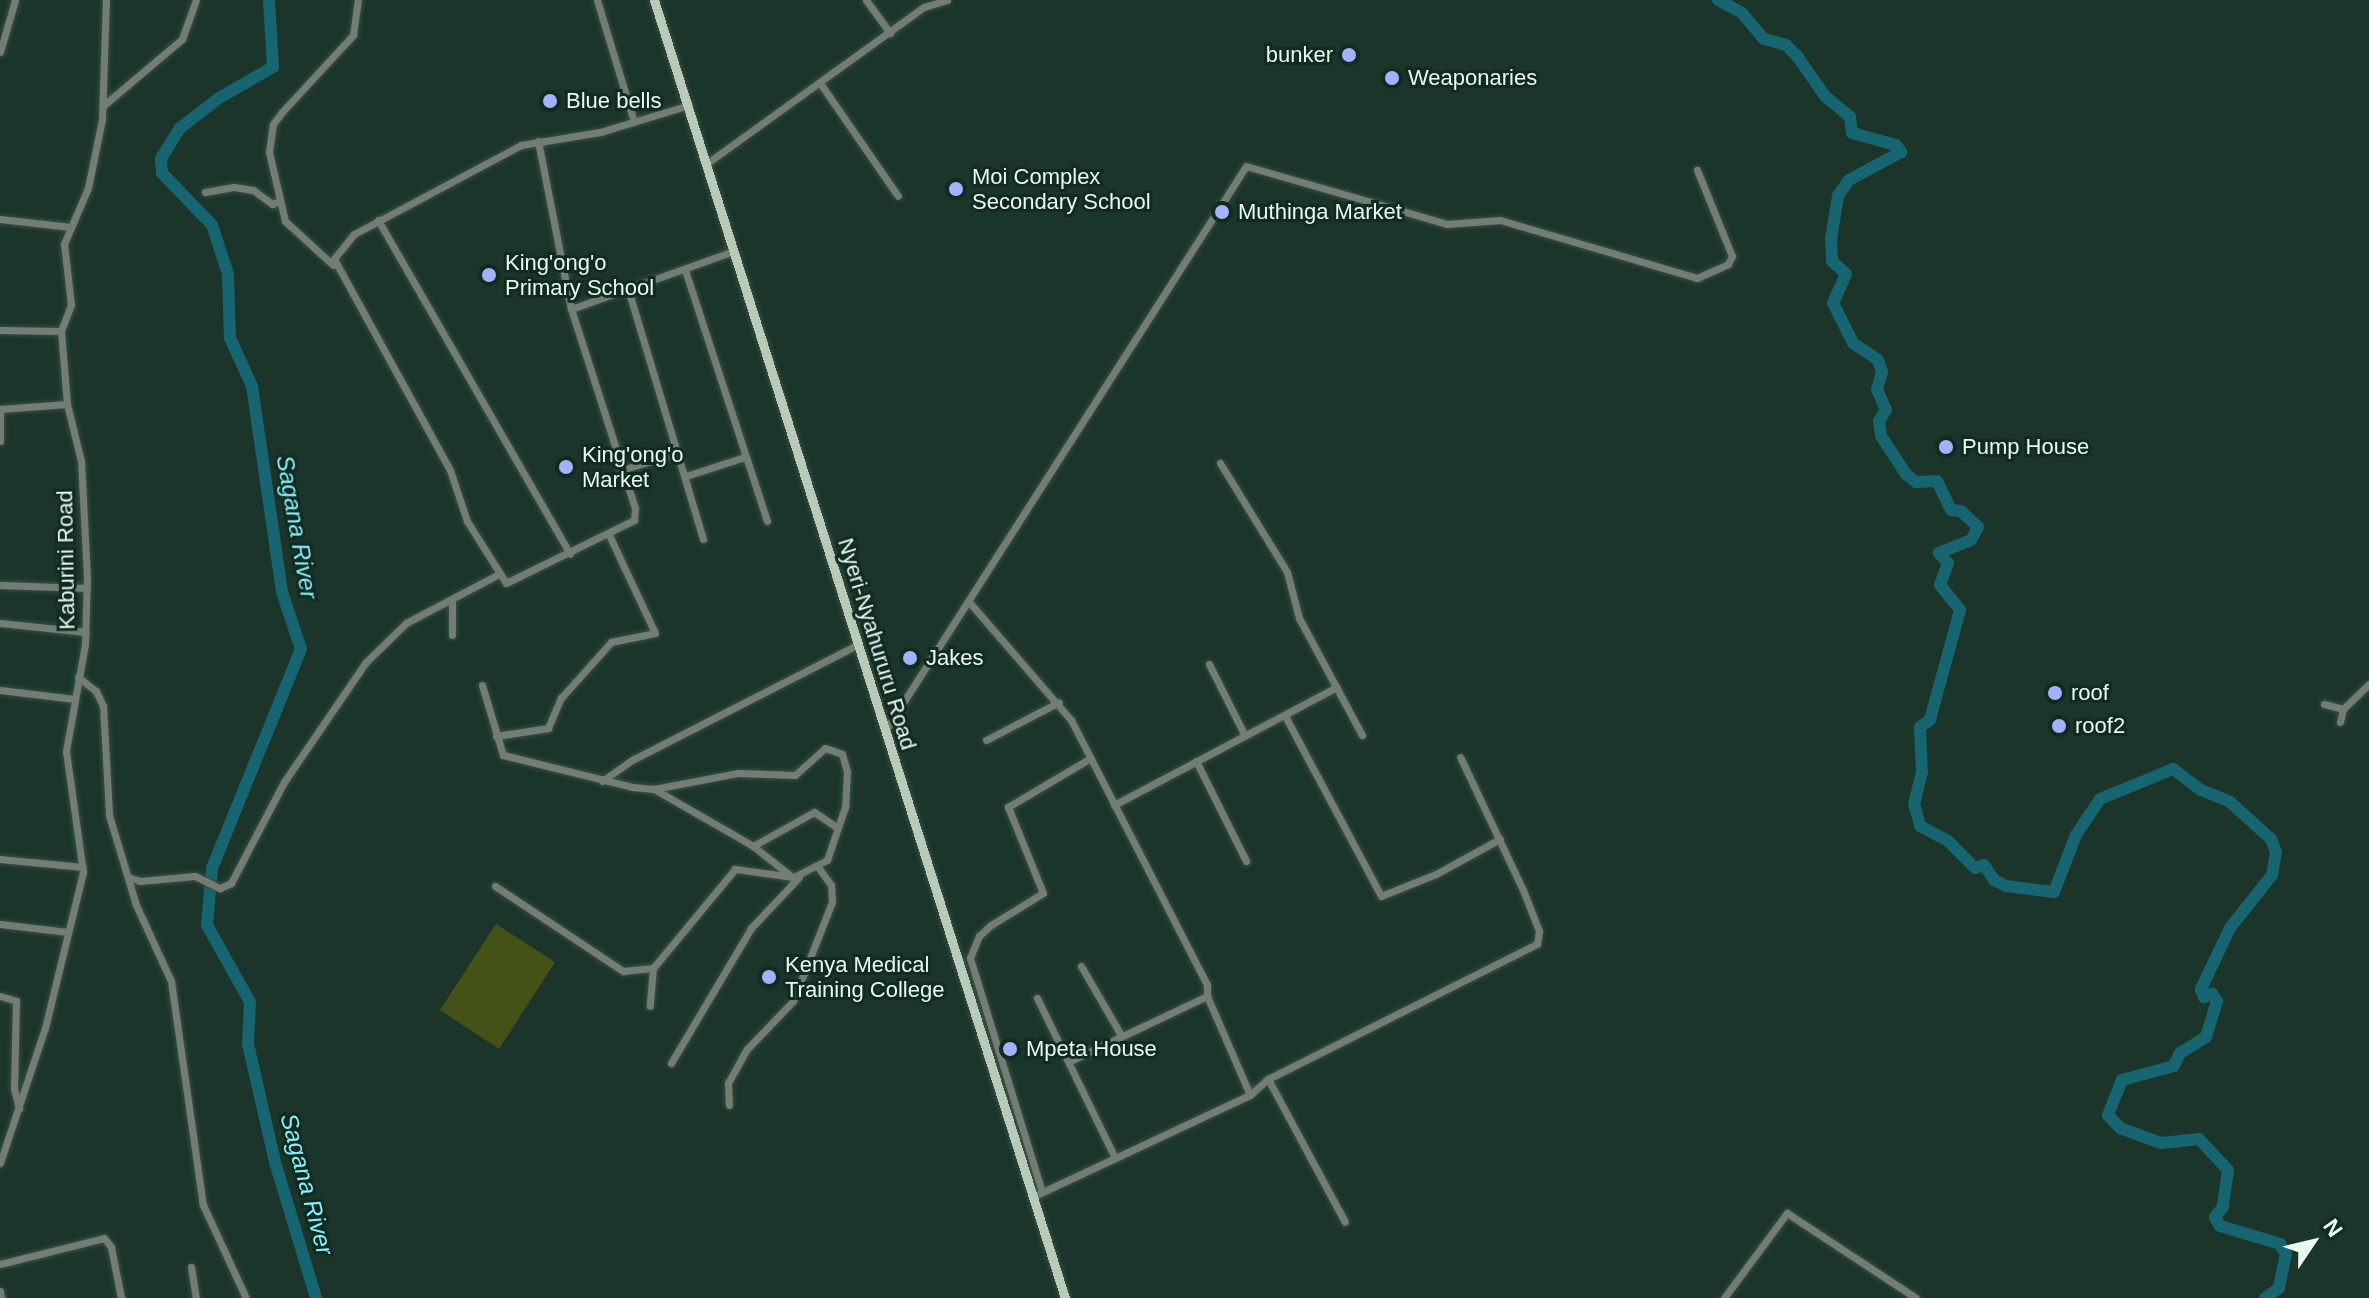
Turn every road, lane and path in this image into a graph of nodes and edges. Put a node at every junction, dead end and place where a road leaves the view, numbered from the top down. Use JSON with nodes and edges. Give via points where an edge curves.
{"nodes":[{"id":1,"x":15,"y":0,"type":"edge"},
{"id":2,"x":106,"y":0,"type":"edge"},
{"id":3,"x":196,"y":0,"type":"edge"},
{"id":4,"x":358,"y":0,"type":"edge"},
{"id":5,"x":597,"y":0,"type":"edge"},
{"id":6,"x":654,"y":0,"type":"edge"},
{"id":7,"x":866,"y":0,"type":"edge"},
{"id":8,"x":947,"y":0,"type":"edge"},
{"id":9,"x":890,"y":33,"type":"junction"},
{"id":10,"x":0,"y":52,"type":"edge"},
{"id":11,"x":820,"y":83,"type":"junction"},
{"id":12,"x":104,"y":105,"type":"junction"},
{"id":13,"x":689,"y":105,"type":"junction"},
{"id":14,"x":634,"y":122,"type":"junction"},
{"id":15,"x":538,"y":141,"type":"junction"},
{"id":16,"x":706,"y":164,"type":"junction"},
{"id":17,"x":1697,"y":170,"type":"dead end"},
{"id":18,"x":205,"y":192,"type":"dead end"},
{"id":19,"x":898,"y":196,"type":"dead end"},
{"id":20,"x":279,"y":201,"type":"junction"},
{"id":21,"x":0,"y":219,"type":"edge"},
{"id":22,"x":378,"y":220,"type":"junction"},
{"id":23,"x":71,"y":227,"type":"junction"},
{"id":24,"x":734,"y":251,"type":"junction"},
{"id":25,"x":333,"y":265,"type":"junction"},
{"id":26,"x":685,"y":270,"type":"junction"},
{"id":27,"x":628,"y":289,"type":"junction"},
{"id":28,"x":571,"y":309,"type":"junction"},
{"id":29,"x":0,"y":330,"type":"edge"},
{"id":30,"x":61,"y":331,"type":"junction"},
{"id":31,"x":67,"y":404,"type":"junction"},
{"id":32,"x":1,"y":413,"type":"edge"},
{"id":33,"x":0,"y":441,"type":"edge"},
{"id":34,"x":678,"y":453,"type":"junction"},
{"id":35,"x":745,"y":457,"type":"junction"},
{"id":36,"x":1220,"y":463,"type":"dead end"},
{"id":37,"x":621,"y":470,"type":"junction"},
{"id":38,"x":686,"y":476,"type":"junction"},
{"id":39,"x":767,"y":521,"type":"dead end"},
{"id":40,"x":609,"y":535,"type":"junction"},
{"id":41,"x":703,"y":539,"type":"dead end"},
{"id":42,"x":570,"y":554,"type":"junction"},
{"id":43,"x":499,"y":574,"type":"junction"},
{"id":44,"x":0,"y":585,"type":"edge"},
{"id":45,"x":87,"y":588,"type":"junction"},
{"id":46,"x":452,"y":602,"type":"junction"},
{"id":47,"x":970,"y":603,"type":"junction"},
{"id":48,"x":0,"y":623,"type":"edge"},
{"id":49,"x":86,"y":632,"type":"junction"},
{"id":50,"x":452,"y":635,"type":"dead end"},
{"id":51,"x":857,"y":645,"type":"junction"},
{"id":52,"x":1209,"y":664,"type":"dead end"},
{"id":53,"x":78,"y":677,"type":"junction"},
{"id":54,"x":2369,"y":684,"type":"edge"},
{"id":55,"x":482,"y":685,"type":"dead end"},
{"id":56,"x":1337,"y":687,"type":"junction"},
{"id":57,"x":0,"y":690,"type":"edge"},
{"id":58,"x":74,"y":699,"type":"junction"},
{"id":59,"x":1059,"y":702,"type":"junction"},
{"id":60,"x":2324,"y":704,"type":"dead end"},
{"id":61,"x":2343,"y":709,"type":"junction"},
{"id":62,"x":1285,"y":716,"type":"junction"},
{"id":63,"x":2340,"y":722,"type":"dead end"},
{"id":64,"x":885,"y":731,"type":"junction"},
{"id":65,"x":1362,"y":735,"type":"dead end"},
{"id":66,"x":496,"y":736,"type":"junction"},
{"id":67,"x":1245,"y":736,"type":"junction"},
{"id":68,"x":986,"y":740,"type":"dead end"},
{"id":69,"x":1460,"y":757,"type":"dead end"},
{"id":70,"x":1091,"y":758,"type":"junction"},
{"id":71,"x":1196,"y":761,"type":"junction"},
{"id":72,"x":602,"y":781,"type":"junction"},
{"id":73,"x":654,"y":789,"type":"junction"},
{"id":74,"x":1114,"y":805,"type":"junction"},
{"id":75,"x":838,"y":828,"type":"junction"},
{"id":76,"x":1500,"y":839,"type":"junction"},
{"id":77,"x":753,"y":846,"type":"junction"},
{"id":78,"x":0,"y":859,"type":"edge"},
{"id":79,"x":1246,"y":861,"type":"dead end"},
{"id":80,"x":83,"y":867,"type":"junction"},
{"id":81,"x":818,"y":867,"type":"junction"},
{"id":82,"x":797,"y":876,"type":"junction"},
{"id":83,"x":128,"y":877,"type":"junction"},
{"id":84,"x":495,"y":886,"type":"dead end"},
{"id":85,"x":0,"y":924,"type":"edge"},
{"id":86,"x":68,"y":932,"type":"junction"},
{"id":87,"x":1081,"y":966,"type":"dead end"},
{"id":88,"x":653,"y":968,"type":"junction"},
{"id":89,"x":0,"y":996,"type":"edge"},
{"id":90,"x":1207,"y":996,"type":"junction"},
{"id":91,"x":1037,"y":998,"type":"dead end"},
{"id":92,"x":650,"y":1006,"type":"dead end"},
{"id":93,"x":1121,"y":1035,"type":"junction"},
{"id":94,"x":1070,"y":1061,"type":"junction"},
{"id":95,"x":671,"y":1063,"type":"dead end"},
{"id":96,"x":1268,"y":1079,"type":"junction"},
{"id":97,"x":1250,"y":1095,"type":"junction"},
{"id":98,"x":729,"y":1105,"type":"dead end"},
{"id":99,"x":19,"y":1108,"type":"junction"},
{"id":100,"x":1115,"y":1158,"type":"junction"},
{"id":101,"x":0,"y":1163,"type":"edge"},
{"id":102,"x":1042,"y":1192,"type":"junction"},
{"id":103,"x":1030,"y":1198,"type":"junction"},
{"id":104,"x":1345,"y":1222,"type":"dead end"},
{"id":105,"x":0,"y":1264,"type":"edge"},
{"id":106,"x":191,"y":1267,"type":"dead end"},
{"id":107,"x":121,"y":1298,"type":"edge"},
{"id":108,"x":196,"y":1298,"type":"edge"},
{"id":109,"x":246,"y":1298,"type":"edge"},
{"id":110,"x":1065,"y":1298,"type":"edge"},
{"id":111,"x":1724,"y":1298,"type":"edge"},
{"id":112,"x":1916,"y":1298,"type":"edge"}],
"edges":[{"from":1,"to":10,"type":"street"},
{"from":2,"to":12,"type":"street","name":"Kaburini Road"},
{"from":3,"to":12,"type":"street","via":[[182,39]]},
{"from":4,"to":20,"type":"street","via":[[353,35],[273,124],[270,160]]},
{"from":5,"to":14,"type":"street"},
{"from":6,"to":13,"type":"main road","name":"Nyeri-Nyahururu Road"},
{"from":7,"to":9,"type":"street"},
{"from":8,"to":9,"type":"street","via":[[930,3]]},
{"from":9,"to":11,"type":"street"},
{"from":11,"to":16,"type":"street"},
{"from":11,"to":19,"type":"street"},
{"from":12,"to":23,"type":"street","name":"Kaburini Road","via":[[88,188]]},
{"from":13,"to":14,"type":"street"},
{"from":13,"to":16,"type":"main road","name":"Nyeri-Nyahururu Road"},
{"from":14,"to":15,"type":"street"},
{"from":15,"to":22,"type":"street","via":[[504,153]]},
{"from":15,"to":28,"type":"street"},
{"from":16,"to":24,"type":"main road","name":"Nyeri-Nyahururu Road"},
{"from":17,"to":47,"type":"street","via":[[1732,256],[1728,264],[1697,278],[1500,220],[1447,224],[1246,166]]},
{"from":18,"to":20,"type":"street","via":[[234,187],[253,190],[272,204]]},
{"from":20,"to":25,"type":"street","via":[[291,230]]},
{"from":21,"to":23,"type":"street"},
{"from":22,"to":25,"type":"street","via":[[345,241]]},
{"from":22,"to":42,"type":"street"},
{"from":23,"to":30,"type":"street","name":"Kaburini Road","via":[[64,244],[71,305]]},
{"from":24,"to":26,"type":"street"},
{"from":24,"to":51,"type":"main road","name":"Nyeri-Nyahururu Road"},
{"from":25,"to":43,"type":"street","via":[[450,470],[467,521]]},
{"from":26,"to":27,"type":"street"},
{"from":26,"to":35,"type":"street"},
{"from":27,"to":28,"type":"street"},
{"from":27,"to":34,"type":"street"},
{"from":28,"to":37,"type":"street"},
{"from":29,"to":30,"type":"street"},
{"from":30,"to":31,"type":"street","name":"Kaburini Road"},
{"from":31,"to":32,"type":"street"},
{"from":31,"to":45,"type":"street","name":"Kaburini Road","via":[[81,461]]},
{"from":32,"to":33,"type":"street"},
{"from":34,"to":37,"type":"street"},
{"from":34,"to":38,"type":"street"},
{"from":35,"to":38,"type":"street"},
{"from":35,"to":39,"type":"street"},
{"from":36,"to":56,"type":"street","via":[[1287,572],[1299,618]]},
{"from":37,"to":40,"type":"street","via":[[635,515],[630,525]]},
{"from":38,"to":41,"type":"street"},
{"from":40,"to":42,"type":"street"},
{"from":40,"to":66,"type":"street","via":[[655,633],[611,642],[561,698],[548,728]]},
{"from":42,"to":43,"type":"street","via":[[513,583]]},
{"from":43,"to":46,"type":"street"},
{"from":44,"to":45,"type":"street"},
{"from":45,"to":49,"type":"street","name":"Kaburini Road"},
{"from":46,"to":50,"type":"street"},
{"from":46,"to":83,"type":"street","via":[[406,623],[366,662],[284,782],[231,883],[220,888],[195,876],[140,881]]},
{"from":47,"to":59,"type":"street"},
{"from":47,"to":64,"type":"street"},
{"from":48,"to":49,"type":"street"},
{"from":49,"to":53,"type":"street","name":"Kaburini Road"},
{"from":51,"to":64,"type":"main road","name":"Nyeri-Nyahururu Road"},
{"from":51,"to":72,"type":"street","via":[[634,759]]},
{"from":52,"to":67,"type":"street"},
{"from":53,"to":58,"type":"street","name":"Kaburini Road"},
{"from":53,"to":83,"type":"street","via":[[96,691],[103,706],[109,815]]},
{"from":54,"to":61,"type":"street"},
{"from":55,"to":66,"type":"street"},
{"from":56,"to":62,"type":"street"},
{"from":56,"to":65,"type":"street"},
{"from":57,"to":58,"type":"street"},
{"from":58,"to":80,"type":"street","name":"Kaburini Road","via":[[66,751]]},
{"from":59,"to":68,"type":"street"},
{"from":59,"to":70,"type":"street"},
{"from":60,"to":61,"type":"street"},
{"from":61,"to":63,"type":"street"},
{"from":62,"to":67,"type":"street"},
{"from":62,"to":76,"type":"street","via":[[1381,896]]},
{"from":64,"to":103,"type":"main road","name":"Nyeri-Nyahururu Road"},
{"from":66,"to":72,"type":"street","via":[[503,755]]},
{"from":67,"to":71,"type":"street"},
{"from":69,"to":76,"type":"street"},
{"from":70,"to":74,"type":"street"},
{"from":70,"to":102,"type":"street","via":[[1008,807],[1043,893],[991,925],[979,936],[970,958]]},
{"from":71,"to":74,"type":"street"},
{"from":71,"to":79,"type":"street"},
{"from":72,"to":73,"type":"street"},
{"from":73,"to":75,"type":"street","via":[[738,773],[795,775],[825,748],[836,747],[847,772]]},
{"from":73,"to":77,"type":"street"},
{"from":74,"to":90,"type":"street","via":[[1207,985]]},
{"from":75,"to":77,"type":"street","via":[[814,812]]},
{"from":75,"to":81,"type":"street","via":[[834,849]]},
{"from":76,"to":96,"type":"street","via":[[1539,931],[1537,944]]},
{"from":77,"to":82,"type":"street"},
{"from":78,"to":80,"type":"street"},
{"from":80,"to":86,"type":"street","name":"Kaburini Road"},
{"from":81,"to":82,"type":"street"},
{"from":81,"to":98,"type":"street","via":[[831,885],[832,902],[793,1001],[747,1049],[728,1083]]},
{"from":82,"to":88,"type":"street","via":[[735,869]]},
{"from":82,"to":95,"type":"street","via":[[751,928]]},
{"from":83,"to":109,"type":"street","via":[[145,929],[171,981],[203,1205]]},
{"from":84,"to":88,"type":"street","via":[[623,971]]},
{"from":85,"to":86,"type":"street"},
{"from":86,"to":99,"type":"street","name":"Kaburini Road"},
{"from":87,"to":93,"type":"street"},
{"from":88,"to":92,"type":"street"},
{"from":89,"to":99,"type":"street","via":[[16,1001],[14,1089]]},
{"from":90,"to":93,"type":"street"},
{"from":90,"to":97,"type":"street"},
{"from":91,"to":94,"type":"street"},
{"from":93,"to":94,"type":"street"},
{"from":94,"to":100,"type":"street"},
{"from":96,"to":97,"type":"street"},
{"from":96,"to":104,"type":"street"},
{"from":97,"to":100,"type":"street"},
{"from":99,"to":101,"type":"street","name":"Kaburini Road"},
{"from":100,"to":102,"type":"street"},
{"from":102,"to":103,"type":"street"},
{"from":103,"to":110,"type":"main road","name":"Nyeri-Nyahururu Road"},
{"from":105,"to":107,"type":"street","via":[[104,1238],[111,1247]]},
{"from":106,"to":108,"type":"street"},
{"from":111,"to":112,"type":"street","via":[[1787,1213]]}]}
